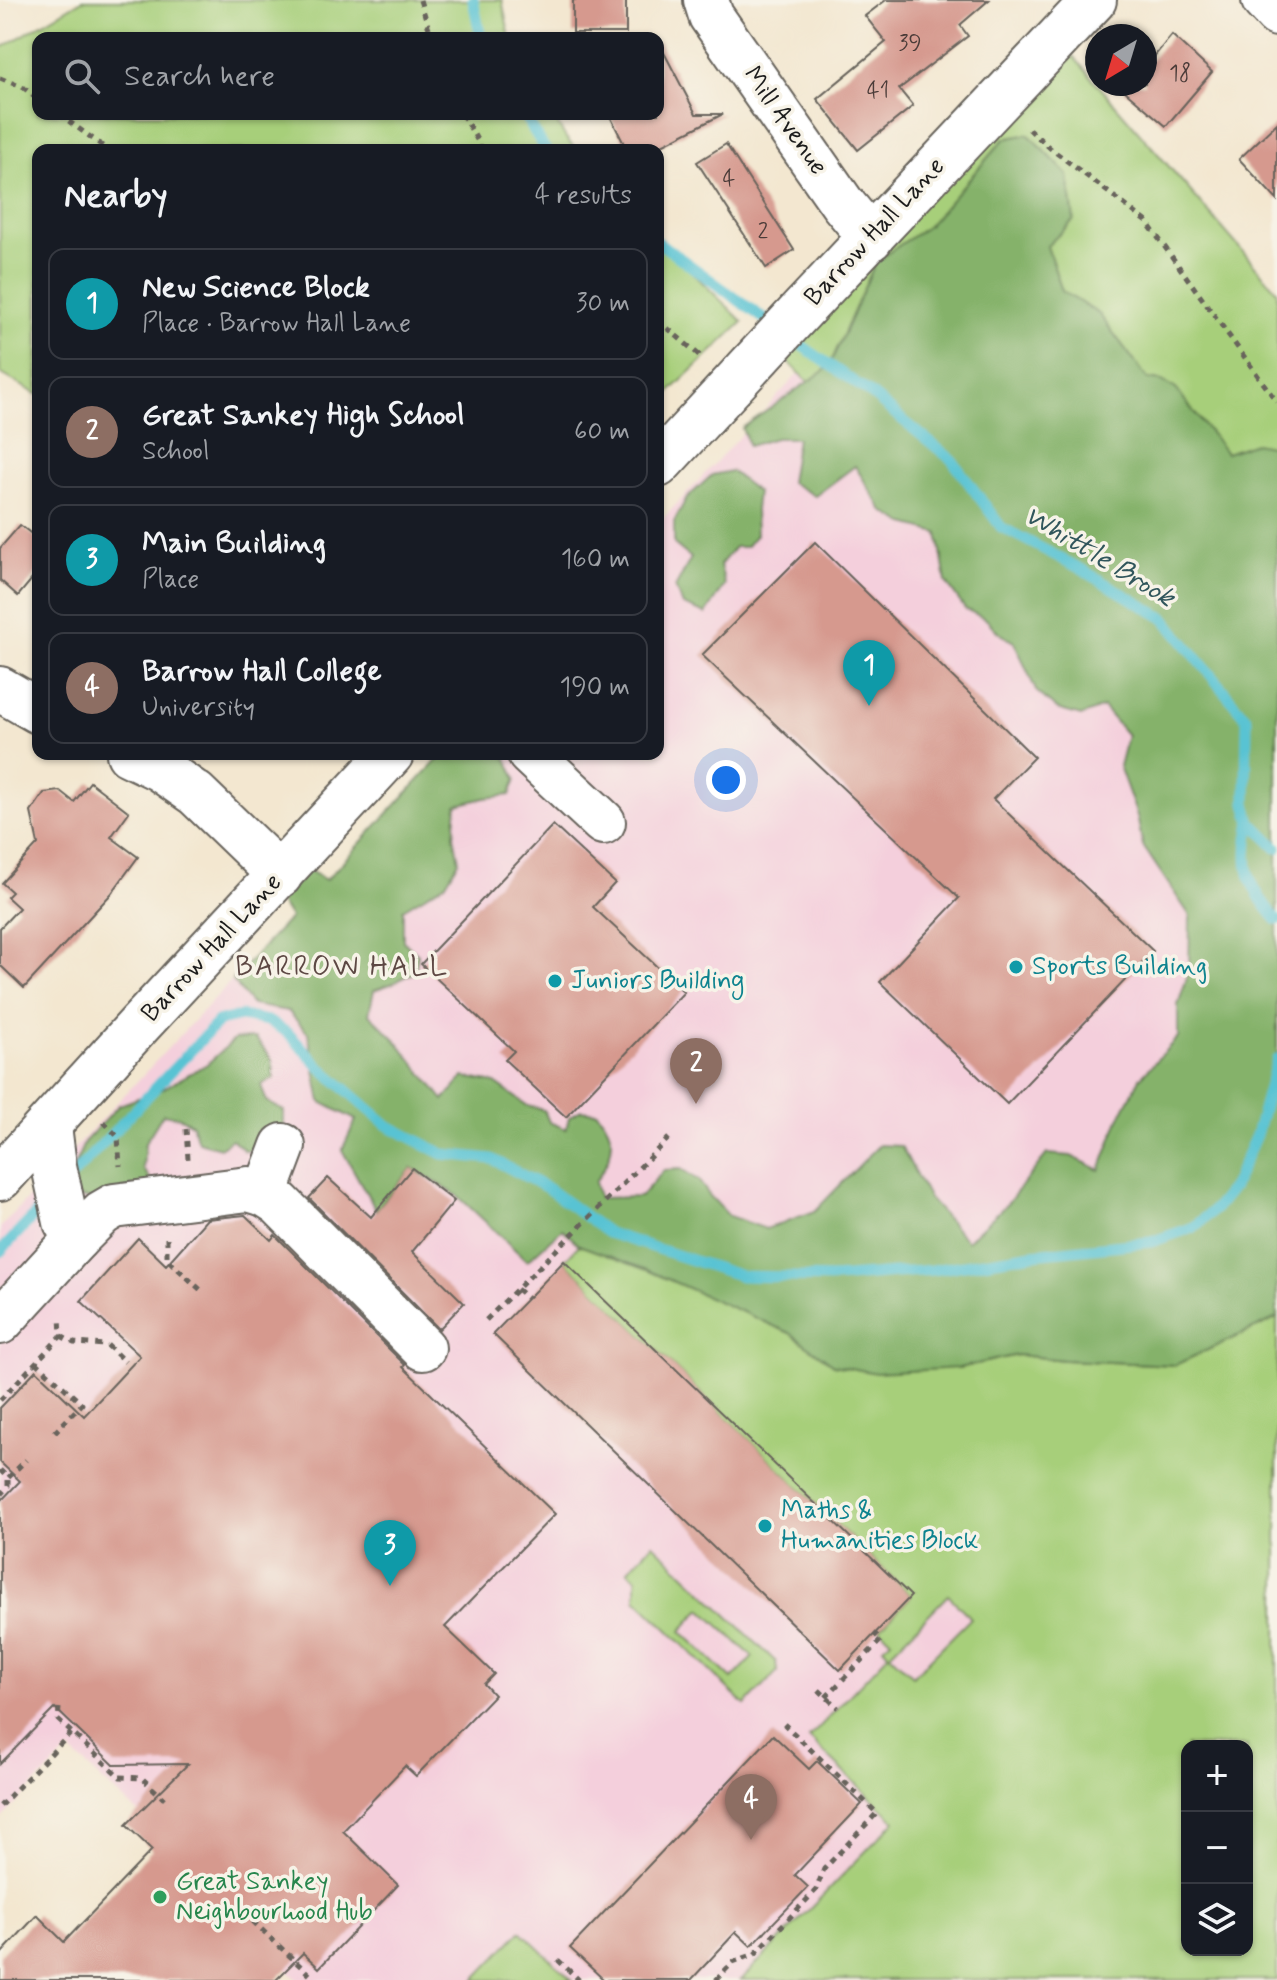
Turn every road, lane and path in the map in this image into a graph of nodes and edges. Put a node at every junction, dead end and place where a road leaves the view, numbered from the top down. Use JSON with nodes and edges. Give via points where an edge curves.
{"nodes":[{"id":1,"x":420,"y":0,"type":"edge"},
{"id":2,"x":706,"y":0,"type":"edge"},
{"id":3,"x":1094,"y":0,"type":"edge"},
{"id":4,"x":1264,"y":0,"type":"edge"},
{"id":5,"x":1277,"y":14,"type":"edge"},
{"id":6,"x":430,"y":32,"type":"edge"},
{"id":7,"x":0,"y":78,"type":"edge"},
{"id":8,"x":32,"y":94,"type":"edge"},
{"id":9,"x":998,"y":102,"type":"junction"},
{"id":10,"x":67,"y":120,"type":"edge"},
{"id":11,"x":466,"y":120,"type":"edge"},
{"id":12,"x":100,"y":144,"type":"edge"},
{"id":13,"x":480,"y":144,"type":"edge"},
{"id":14,"x":871,"y":238,"type":"junction"},
{"id":15,"x":664,"y":325,"type":"edge"},
{"id":16,"x":704,"y":369,"type":"dead end"},
{"id":17,"x":1277,"y":402,"type":"edge"},
{"id":18,"x":664,"y":459,"type":"edge"},
{"id":19,"x":0,"y":689,"type":"edge"},
{"id":20,"x":32,"y":708,"type":"edge"},
{"id":21,"x":141,"y":760,"type":"edge"},
{"id":22,"x":385,"y":760,"type":"edge"},
{"id":23,"x":536,"y":760,"type":"edge"},
{"id":24,"x":603,"y":822,"type":"dead end"},
{"id":25,"x":280,"y":875,"type":"junction"},
{"id":26,"x":107,"y":1125,"type":"dead end"},
{"id":27,"x":49,"y":1126,"type":"junction"},
{"id":28,"x":670,"y":1137,"type":"dead end"},
{"id":29,"x":283,"y":1146,"type":"dead end"},
{"id":30,"x":119,"y":1161,"type":"dead end"},
{"id":31,"x":0,"y":1178,"type":"edge"},
{"id":32,"x":265,"y":1194,"type":"junction"},
{"id":33,"x":166,"y":1199,"type":"junction"},
{"id":34,"x":65,"y":1207,"type":"junction"},
{"id":35,"x":517,"y":1289,"type":"junction"},
{"id":36,"x":204,"y":1293,"type":"dead end"},
{"id":37,"x":527,"y":1298,"type":"dead end"},
{"id":38,"x":486,"y":1320,"type":"dead end"},
{"id":39,"x":0,"y":1322,"type":"edge"},
{"id":40,"x":61,"y":1336,"type":"dead end"},
{"id":41,"x":423,"y":1348,"type":"dead end"},
{"id":42,"x":36,"y":1362,"type":"dead end"},
{"id":43,"x":125,"y":1362,"type":"dead end"},
{"id":44,"x":55,"y":1432,"type":"dead end"},
{"id":45,"x":26,"y":1460,"type":"dead end"},
{"id":46,"x":0,"y":1470,"type":"edge"},
{"id":47,"x":8,"y":1478,"type":"junction"},
{"id":48,"x":0,"y":1495,"type":"edge"},
{"id":49,"x":875,"y":1634,"type":"dead end"},
{"id":50,"x":819,"y":1690,"type":"dead end"},
{"id":51,"x":826,"y":1697,"type":"junction"},
{"id":52,"x":59,"y":1708,"type":"dead end"},
{"id":53,"x":838,"y":1708,"type":"dead end"},
{"id":54,"x":784,"y":1724,"type":"dead end"},
{"id":55,"x":72,"y":1732,"type":"junction"},
{"id":56,"x":164,"y":1799,"type":"dead end"},
{"id":57,"x":0,"y":1806,"type":"edge"},
{"id":58,"x":244,"y":1913,"type":"dead end"},
{"id":59,"x":558,"y":1960,"type":"dead end"},
{"id":60,"x":311,"y":1976,"type":"dead end"},
{"id":61,"x":579,"y":1980,"type":"edge"},
{"id":62,"x":716,"y":1980,"type":"edge"}],
"edges":[{"from":1,"to":6,"type":"path"},
{"from":2,"to":14,"type":"street","name":"Mill Avenue","via":[[711,16]]},
{"from":3,"to":9,"type":"street","name":"Barrow Hall Lane"},
{"from":4,"to":5,"type":"street"},
{"from":7,"to":8,"type":"path"},
{"from":9,"to":14,"type":"street","name":"Barrow Hall Lane"},
{"from":9,"to":17,"type":"path","via":[[1146,221]]},
{"from":10,"to":12,"type":"path"},
{"from":11,"to":13,"type":"path"},
{"from":14,"to":18,"type":"street","name":"Barrow Hall Lane"},
{"from":15,"to":16,"type":"path","via":[[699,355]]},
{"from":19,"to":20,"type":"street"},
{"from":21,"to":25,"type":"street","via":[[196,794]]},
{"from":22,"to":25,"type":"street","name":"Barrow Hall Lane"},
{"from":23,"to":24,"type":"street"},
{"from":25,"to":27,"type":"street","name":"Barrow Hall Lane"},
{"from":26,"to":30,"type":"path","via":[[118,1137]]},
{"from":27,"to":31,"type":"street","name":"Barrow Hall Lane"},
{"from":27,"to":34,"type":"street"},
{"from":28,"to":35,"type":"path"},
{"from":29,"to":32,"type":"street"},
{"from":32,"to":33,"type":"street","via":[[248,1189]]},
{"from":32,"to":41,"type":"street"},
{"from":33,"to":34,"type":"street","via":[[114,1206],[102,1213]]},
{"from":33,"to":36,"type":"path","via":[[167,1259]]},
{"from":34,"to":39,"type":"street"},
{"from":35,"to":37,"type":"path"},
{"from":35,"to":38,"type":"path"},
{"from":40,"to":43,"type":"path","via":[[74,1343],[107,1345]]},
{"from":42,"to":44,"type":"path","via":[[82,1404]]},
{"from":45,"to":47,"type":"path"},
{"from":46,"to":47,"type":"path"},
{"from":47,"to":48,"type":"path"},
{"from":49,"to":51,"type":"path","via":[[881,1640]]},
{"from":50,"to":51,"type":"path"},
{"from":51,"to":53,"type":"path"},
{"from":52,"to":55,"type":"path","via":[[58,1720]]},
{"from":54,"to":62,"type":"path","via":[[877,1813],[824,1869],[816,1890],[755,1954],[733,1962]]},
{"from":55,"to":56,"type":"path","via":[[120,1777],[142,1778]]},
{"from":55,"to":57,"type":"path"},
{"from":58,"to":60,"type":"path"},
{"from":59,"to":61,"type":"path"}]}
